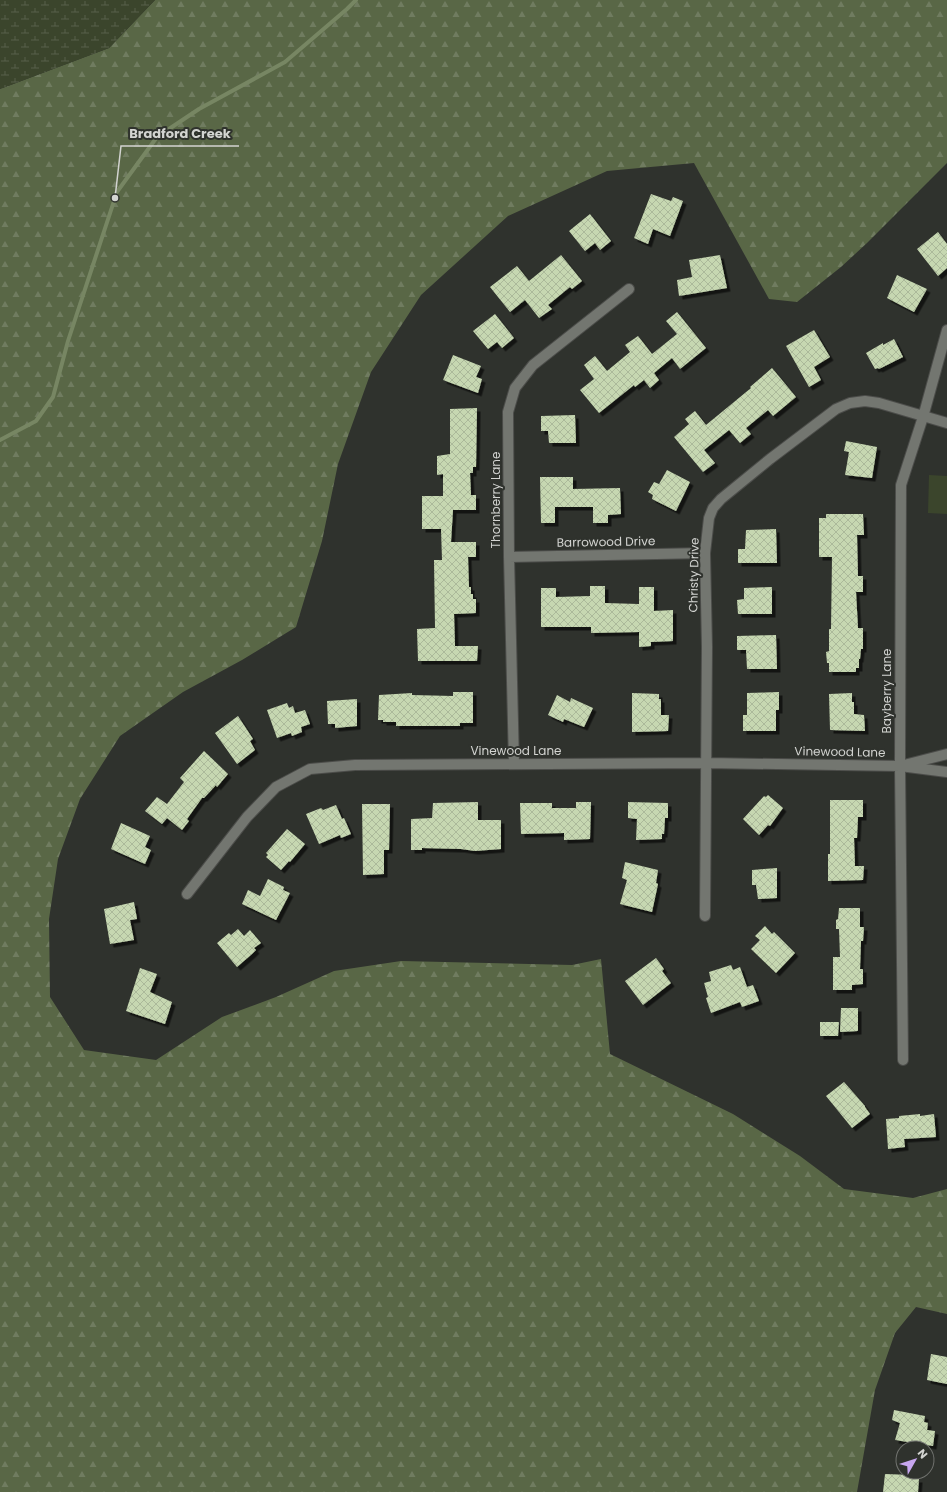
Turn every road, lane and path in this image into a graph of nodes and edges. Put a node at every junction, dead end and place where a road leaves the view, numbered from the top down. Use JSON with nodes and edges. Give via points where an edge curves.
{"nodes":[{"id":1,"x":629,"y":289,"type":"dead end"},
{"id":2,"x":947,"y":330,"type":"edge"},
{"id":3,"x":923,"y":417,"type":"junction"},
{"id":4,"x":947,"y":423,"type":"edge"},
{"id":5,"x":704,"y":553,"type":"junction"},
{"id":6,"x":509,"y":557,"type":"junction"},
{"id":7,"x":947,"y":754,"type":"edge"},
{"id":8,"x":707,"y":763,"type":"junction"},
{"id":9,"x":514,"y":764,"type":"junction"},
{"id":10,"x":900,"y":766,"type":"junction"},
{"id":11,"x":947,"y":772,"type":"edge"},
{"id":12,"x":187,"y":894,"type":"dead end"},
{"id":13,"x":705,"y":916,"type":"dead end"},
{"id":14,"x":903,"y":1060,"type":"dead end"}],
"edges":[{"from":1,"to":6,"type":"street","name":"Thornberry Lane","via":[[533,365],[515,388],[508,412]]},
{"from":2,"to":3,"type":"street","name":"Bayberry Lane"},
{"from":3,"to":4,"type":"street","name":"Christy Drive"},
{"from":3,"to":5,"type":"street","name":"Christy Drive","via":[[880,403],[865,401],[850,402],[836,409],[721,499],[709,518]]},
{"from":3,"to":10,"type":"street","name":"Bayberry Lane","via":[[901,485]]},
{"from":5,"to":6,"type":"street","name":"Barrowood Drive"},
{"from":5,"to":8,"type":"street","name":"Christy Drive"},
{"from":6,"to":9,"type":"street","name":"Thornberry Lane"},
{"from":7,"to":10,"type":"street","name":"Vinewood Lane"},
{"from":8,"to":9,"type":"street","name":"Vinewood Lane"},
{"from":8,"to":10,"type":"street","name":"Vinewood Lane"},
{"from":8,"to":13,"type":"street","name":"Christy Drive"},
{"from":9,"to":12,"type":"street","name":"Vinewood Lane","via":[[355,765],[310,769],[276,787],[247,817]]},
{"from":10,"to":11,"type":"street","name":"Vinewood Lane"},
{"from":10,"to":14,"type":"street","name":"Bayberry Lane"}]}
